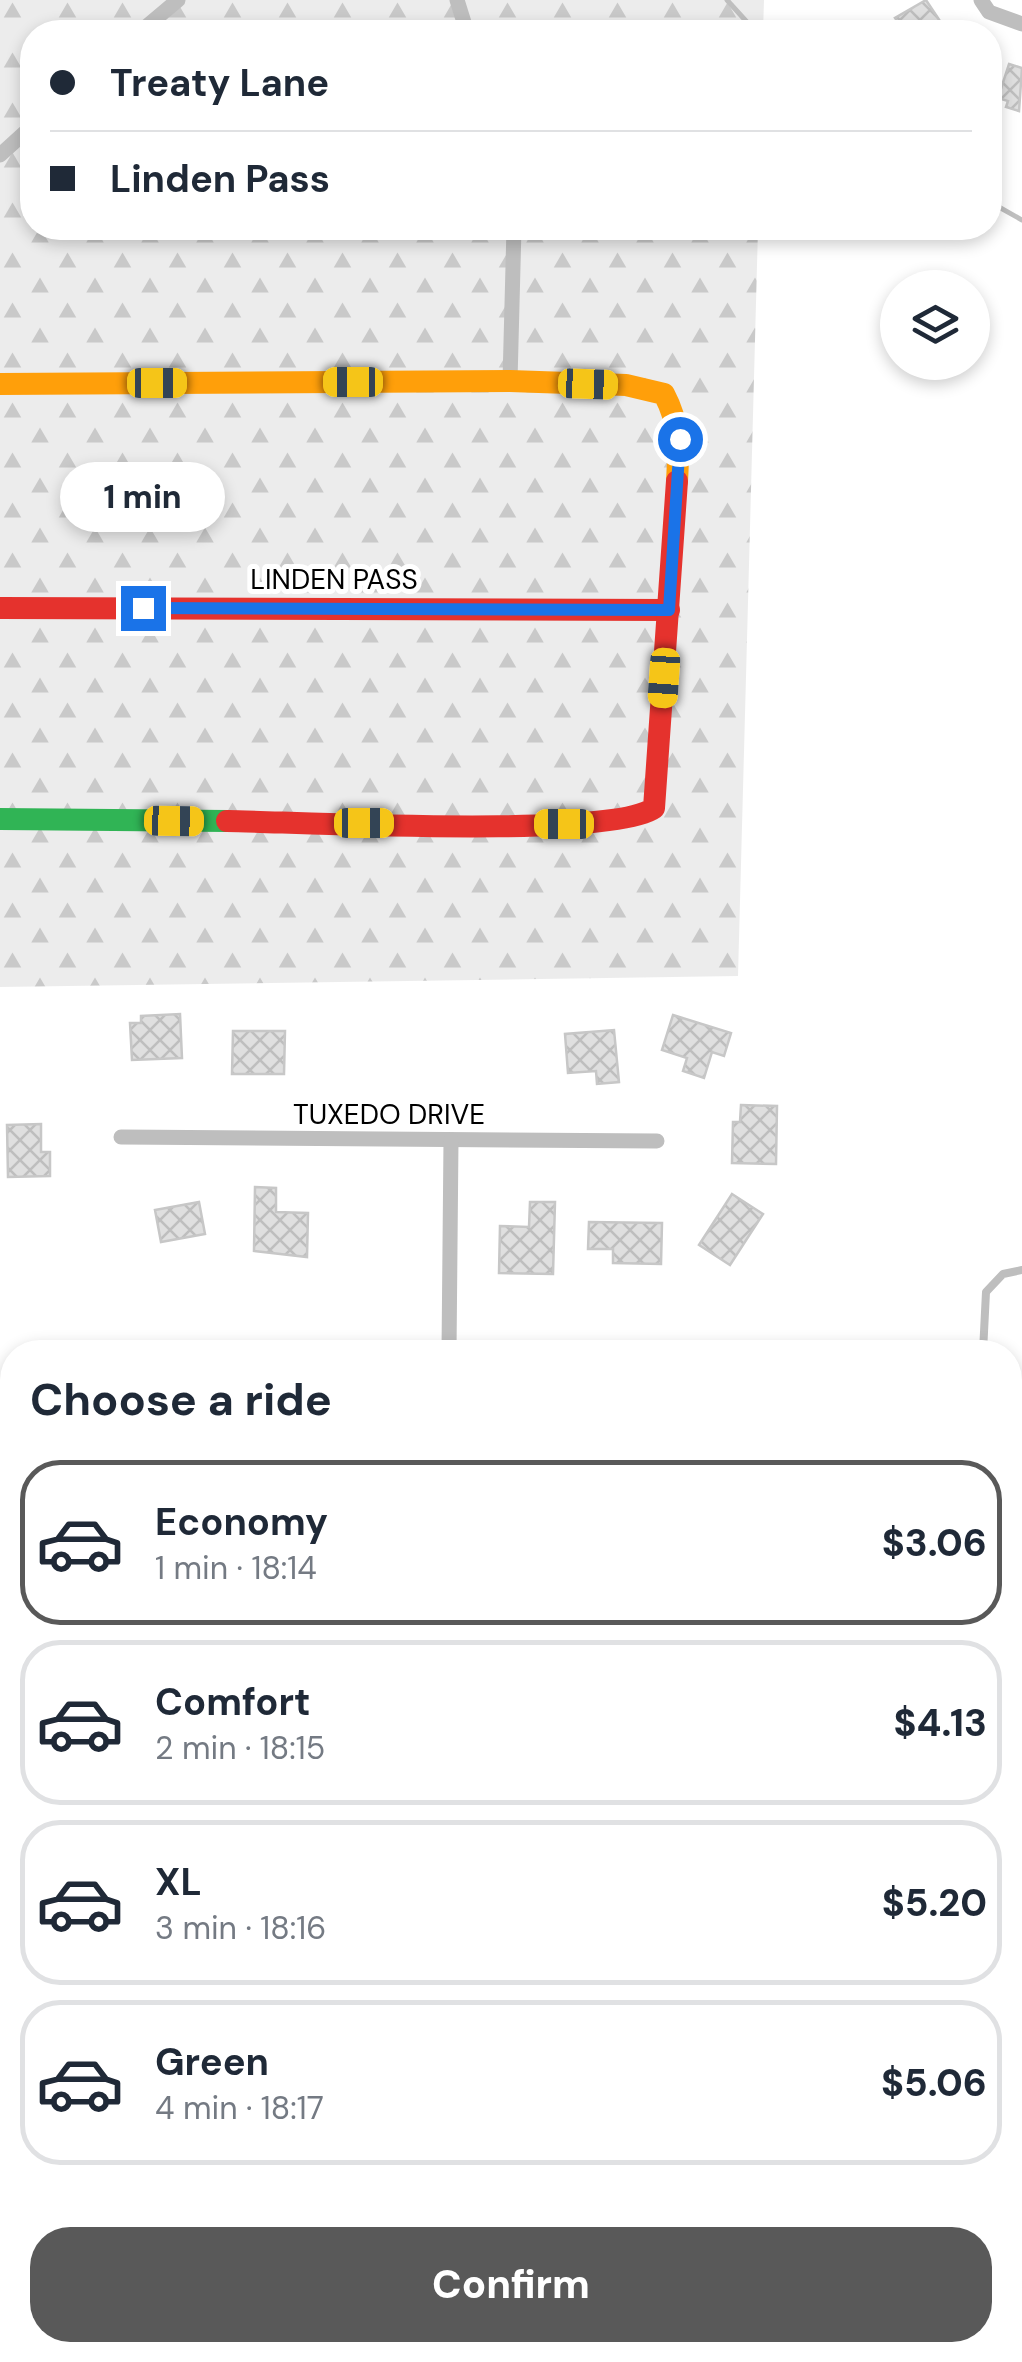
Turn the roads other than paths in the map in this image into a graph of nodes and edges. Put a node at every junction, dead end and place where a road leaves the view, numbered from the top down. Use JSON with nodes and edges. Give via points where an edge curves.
{"nodes":[{"id":1,"x":178,"y":0,"type":"edge"},
{"id":2,"x":981,"y":0,"type":"edge"},
{"id":3,"x":154,"y":20,"type":"edge"},
{"id":4,"x":1022,"y":24,"type":"edge"},
{"id":5,"x":20,"y":137,"type":"edge"},
{"id":6,"x":0,"y":155,"type":"edge"},
{"id":7,"x":514,"y":240,"type":"edge"},
{"id":8,"x":510,"y":380,"type":"junction"},
{"id":9,"x":0,"y":384,"type":"edge"},
{"id":10,"x":0,"y":608,"type":"edge"},
{"id":11,"x":669,"y":610,"type":"junction"},
{"id":12,"x":0,"y":819,"type":"edge"},
{"id":13,"x":121,"y":1137,"type":"dead end"},
{"id":14,"x":450,"y":1140,"type":"junction"},
{"id":15,"x":657,"y":1141,"type":"dead end"},
{"id":16,"x":1022,"y":1270,"type":"edge"},
{"id":17,"x":449,"y":1340,"type":"edge"},
{"id":18,"x":984,"y":1340,"type":"edge"}],
"edges":[{"from":1,"to":3,"type":"street"},
{"from":2,"to":4,"type":"street","via":[[989,12]]},
{"from":5,"to":6,"type":"street"},
{"from":7,"to":8,"type":"street"},
{"from":8,"to":9,"type":"street"},
{"from":8,"to":11,"type":"street","via":[[626,385],[664,394],[680,439]]},
{"from":10,"to":11,"type":"street","name":"LINDEN PASS"},
{"from":11,"to":12,"type":"street","via":[[654,808],[640,818],[564,824]]},
{"from":13,"to":14,"type":"street","name":"TUXEDO DRIVE"},
{"from":14,"to":15,"type":"street","name":"TUXEDO DRIVE"},
{"from":14,"to":17,"type":"street"},
{"from":16,"to":18,"type":"lane","via":[[1003,1274],[986,1292]]}]}
